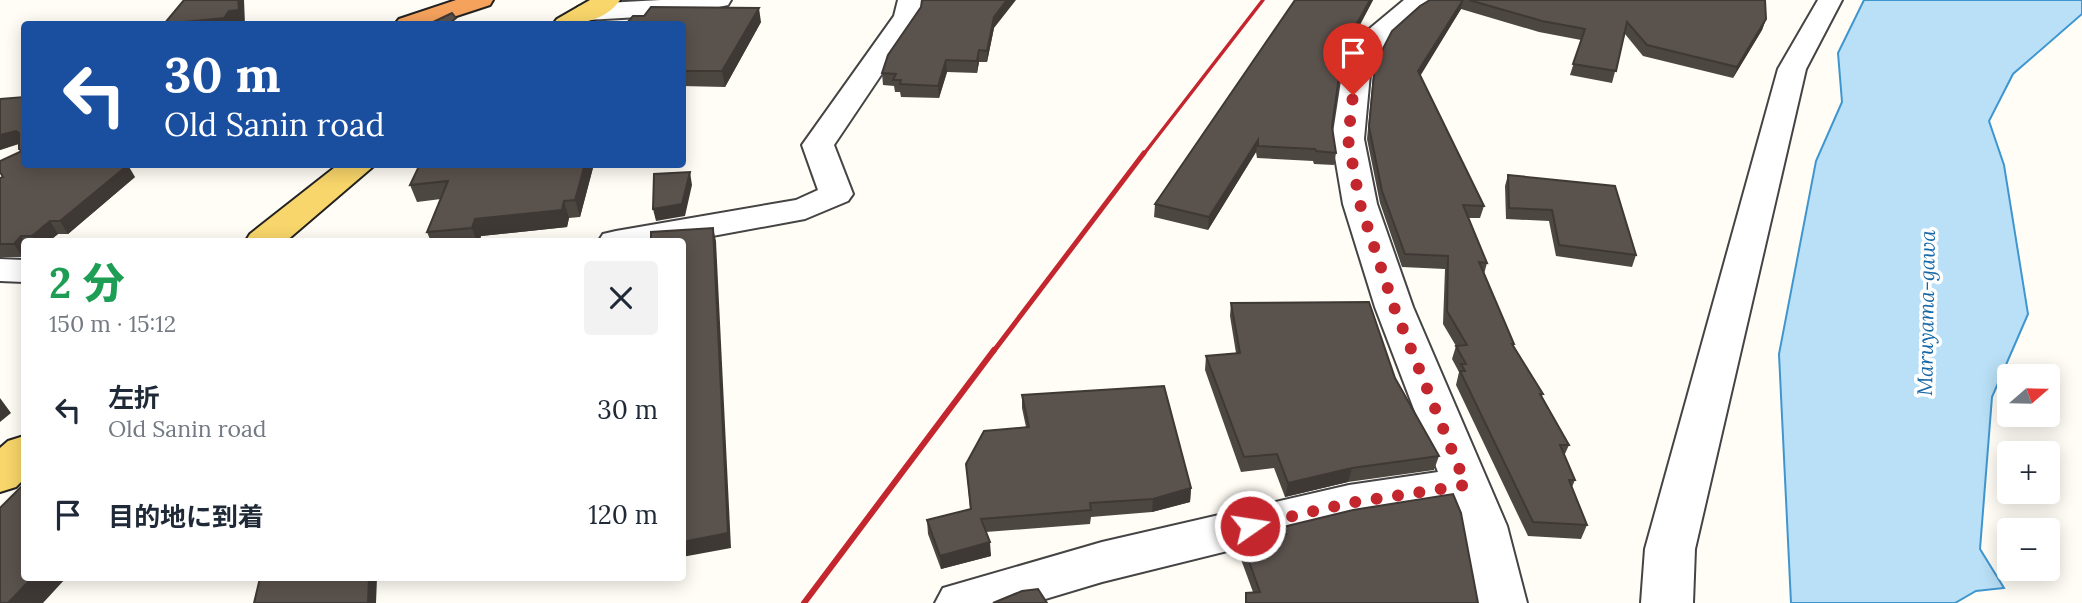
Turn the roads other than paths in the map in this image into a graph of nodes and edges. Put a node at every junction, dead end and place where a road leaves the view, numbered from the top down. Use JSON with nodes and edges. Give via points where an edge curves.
{"nodes":[{"id":1,"x":481,"y":0,"type":"edge"},
{"id":2,"x":719,"y":0,"type":"edge"},
{"id":3,"x":910,"y":0,"type":"edge"},
{"id":4,"x":1419,"y":0,"type":"edge"},
{"id":5,"x":1830,"y":0,"type":"edge"},
{"id":6,"x":587,"y":12,"type":"edge"},
{"id":7,"x":417,"y":21,"type":"edge"},
{"id":8,"x":355,"y":168,"type":"edge"},
{"id":9,"x":268,"y":238,"type":"edge"},
{"id":10,"x":638,"y":238,"type":"edge"},
{"id":11,"x":0,"y":270,"type":"edge"},
{"id":12,"x":21,"y":271,"type":"edge"},
{"id":13,"x":21,"y":455,"type":"edge"},
{"id":14,"x":0,"y":475,"type":"edge"},
{"id":15,"x":1466,"y":485,"type":"junction"},
{"id":16,"x":961,"y":603,"type":"edge"},
{"id":17,"x":1501,"y":603,"type":"edge"},
{"id":18,"x":1667,"y":603,"type":"edge"}],
"edges":[{"from":1,"to":7,"type":"highway"},
{"from":2,"to":6,"type":"street"},
{"from":3,"to":10,"type":"street","via":[[907,17],[818,145],[836,194],[805,209]]},
{"from":4,"to":15,"type":"street","via":[[1377,36],[1356,74],[1348,139],[1360,204],[1394,307]]},
{"from":5,"to":18,"type":"street","via":[[1792,69],[1670,549]]},
{"from":8,"to":9,"type":"main road"},
{"from":11,"to":12,"type":"street"},
{"from":13,"to":14,"type":"main road"},
{"from":15,"to":16,"type":"street","via":[[1349,503],[1102,562]]},
{"from":15,"to":17,"type":"street","via":[[1483,526]]}]}
